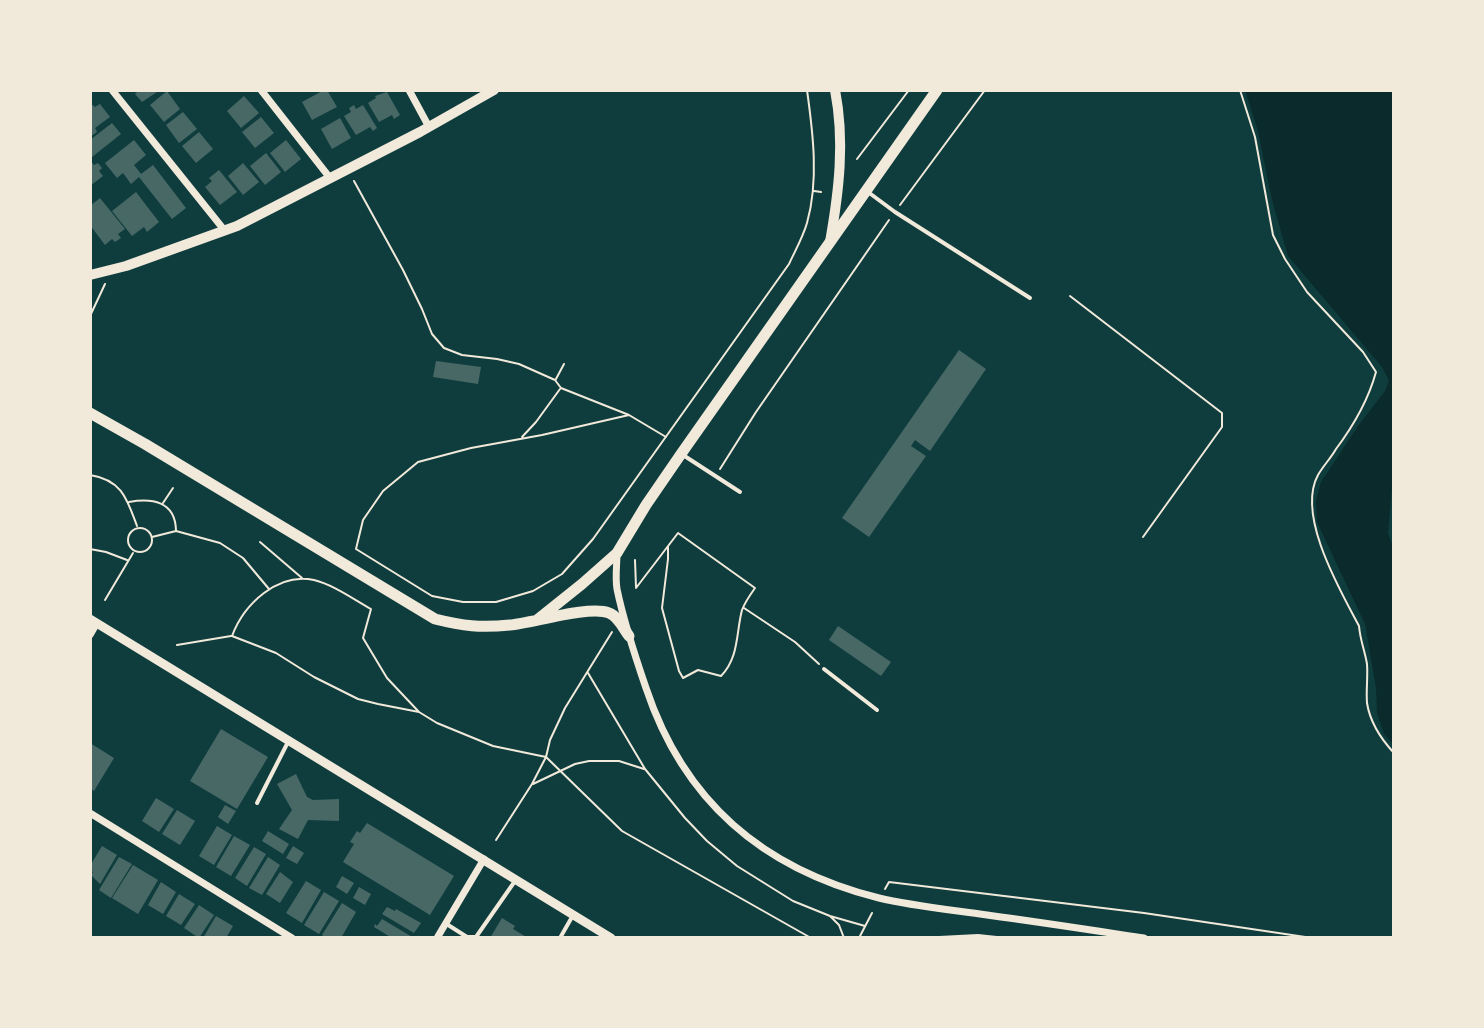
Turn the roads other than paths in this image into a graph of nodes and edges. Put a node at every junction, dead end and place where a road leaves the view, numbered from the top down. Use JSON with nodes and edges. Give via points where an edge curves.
{"nodes":[{"id":1,"x":112,"y":90,"type":"edge"},
{"id":2,"x":261,"y":90,"type":"edge"},
{"id":3,"x":409,"y":90,"type":"edge"},
{"id":4,"x":494,"y":90,"type":"edge"},
{"id":5,"x":835,"y":90,"type":"edge"},
{"id":6,"x":937,"y":90,"type":"edge"},
{"id":7,"x":429,"y":127,"type":"junction"},
{"id":8,"x":330,"y":178,"type":"junction"},
{"id":9,"x":866,"y":191,"type":"junction"},
{"id":10,"x":225,"y":231,"type":"junction"},
{"id":11,"x":830,"y":242,"type":"junction"},
{"id":12,"x":90,"y":275,"type":"edge"},
{"id":13,"x":1030,"y":298,"type":"dead end"},
{"id":14,"x":90,"y":413,"type":"edge"},
{"id":15,"x":681,"y":454,"type":"junction"},
{"id":16,"x":740,"y":492,"type":"dead end"},
{"id":17,"x":617,"y":553,"type":"junction"},
{"id":18,"x":537,"y":620,"type":"junction"},
{"id":19,"x":94,"y":621,"type":"edge"},
{"id":20,"x":90,"y":635,"type":"edge"},
{"id":21,"x":629,"y":636,"type":"junction"},
{"id":22,"x":824,"y":669,"type":"road end"},
{"id":23,"x":877,"y":710,"type":"dead end"},
{"id":24,"x":290,"y":740,"type":"junction"},
{"id":25,"x":257,"y":803,"type":"dead end"},
{"id":26,"x":90,"y":813,"type":"edge"},
{"id":27,"x":484,"y":859,"type":"junction"},
{"id":28,"x":516,"y":879,"type":"junction"},
{"id":29,"x":574,"y":915,"type":"junction"},
{"id":30,"x":445,"y":923,"type":"junction"},
{"id":31,"x":292,"y":938,"type":"edge"},
{"id":32,"x":437,"y":938,"type":"edge"},
{"id":33,"x":560,"y":938,"type":"edge"},
{"id":34,"x":611,"y":938,"type":"edge"},
{"id":35,"x":1144,"y":938,"type":"edge"}],
"edges":[{"from":1,"to":10,"type":"street"},
{"from":2,"to":8,"type":"street"},
{"from":3,"to":7,"type":"street"},
{"from":4,"to":7,"type":"main road"},
{"from":5,"to":11,"type":"main road","via":[[841,168]]},
{"from":6,"to":9,"type":"main road"},
{"from":7,"to":8,"type":"main road"},
{"from":8,"to":10,"type":"main road"},
{"from":9,"to":11,"type":"main road"},
{"from":9,"to":13,"type":"lane"},
{"from":10,"to":12,"type":"main road"},
{"from":11,"to":15,"type":"main road"},
{"from":14,"to":18,"type":"main road","via":[[435,619],[470,627]]},
{"from":15,"to":16,"type":"lane"},
{"from":15,"to":17,"type":"main road"},
{"from":17,"to":18,"type":"main road"},
{"from":17,"to":21,"type":"street","via":[[617,586]]},
{"from":18,"to":21,"type":"main road","via":[[605,611],[614,614]]},
{"from":19,"to":20,"type":"street"},
{"from":19,"to":24,"type":"street"},
{"from":21,"to":35,"type":"street","via":[[654,713],[682,767],[732,826],[777,857],[880,899]]},
{"from":22,"to":23,"type":"lane"},
{"from":24,"to":25,"type":"lane"},
{"from":24,"to":27,"type":"street"},
{"from":26,"to":31,"type":"street"},
{"from":27,"to":28,"type":"street"},
{"from":27,"to":30,"type":"street"},
{"from":28,"to":29,"type":"street"},
{"from":28,"to":30,"type":"lane","via":[[476,937]]},
{"from":29,"to":33,"type":"lane"},
{"from":29,"to":34,"type":"street"},
{"from":30,"to":32,"type":"street"}]}
